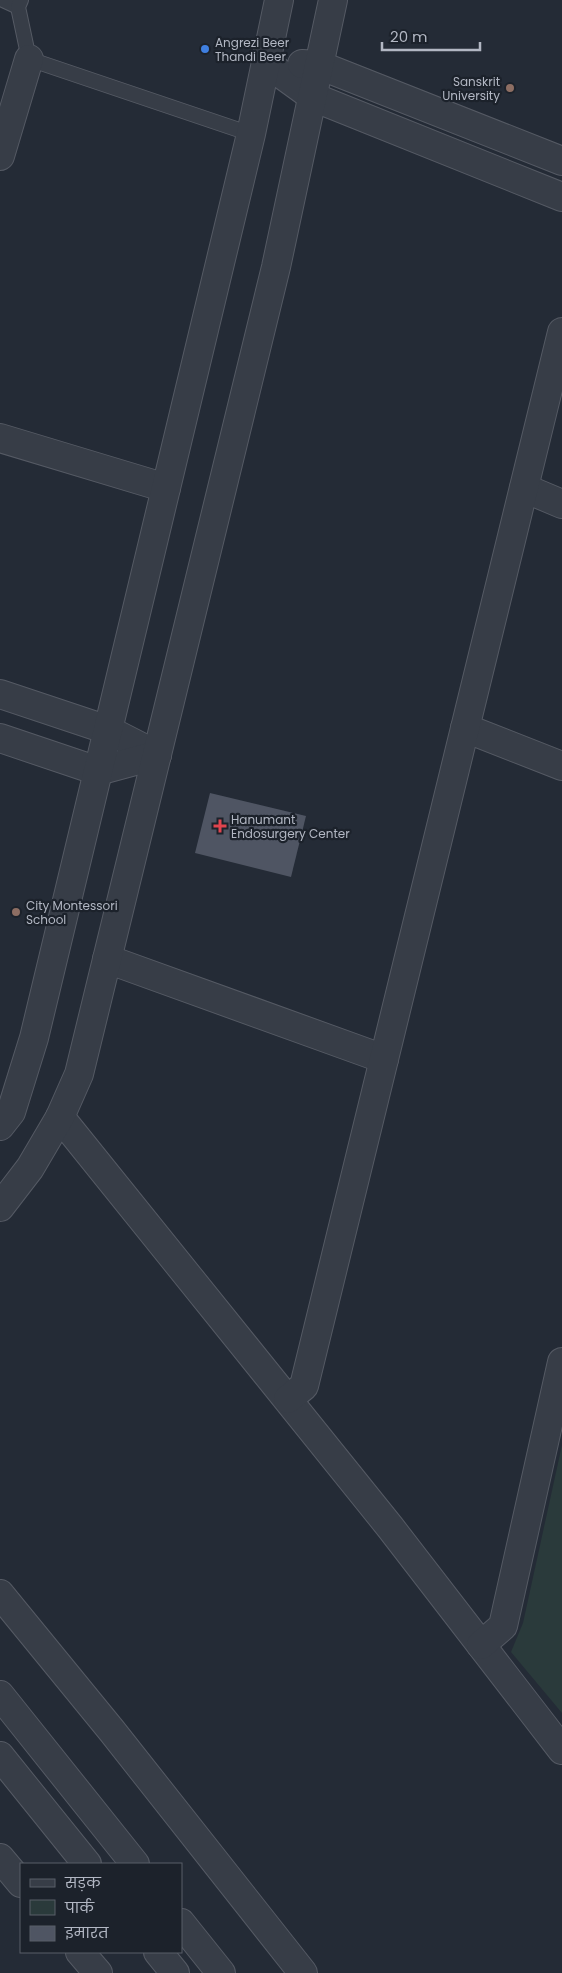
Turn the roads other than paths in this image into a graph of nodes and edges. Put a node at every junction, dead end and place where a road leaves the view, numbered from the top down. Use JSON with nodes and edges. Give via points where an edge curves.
{"nodes":[{"id":1,"x":3,"y":0,"type":"edge"},
{"id":2,"x":279,"y":0,"type":"edge"},
{"id":3,"x":333,"y":0,"type":"edge"},
{"id":4,"x":20,"y":3,"type":"edge"},
{"id":5,"x":29,"y":59,"type":"junction"},
{"id":6,"x":266,"y":63,"type":"junction"},
{"id":7,"x":319,"y":65,"type":"junction"},
{"id":8,"x":313,"y":97,"type":"junction"},
{"id":9,"x":251,"y":134,"type":"junction"},
{"id":10,"x":0,"y":156,"type":"edge"},
{"id":11,"x":562,"y":161,"type":"edge"},
{"id":12,"x":562,"y":197,"type":"edge"},
{"id":13,"x":562,"y":332,"type":"edge"},
{"id":14,"x":0,"y":438,"type":"edge"},
{"id":15,"x":166,"y":488,"type":"junction"},
{"id":16,"x":524,"y":488,"type":"junction"},
{"id":17,"x":562,"y":504,"type":"edge"},
{"id":18,"x":0,"y":694,"type":"edge"},
{"id":19,"x":465,"y":728,"type":"junction"},
{"id":20,"x":108,"y":730,"type":"junction"},
{"id":21,"x":0,"y":738,"type":"edge"},
{"id":22,"x":157,"y":755,"type":"junction"},
{"id":23,"x":562,"y":766,"type":"edge"},
{"id":24,"x":98,"y":771,"type":"junction"},
{"id":25,"x":107,"y":959,"type":"junction"},
{"id":26,"x":384,"y":1059,"type":"junction"},
{"id":27,"x":60,"y":1117,"type":"junction"},
{"id":28,"x":0,"y":1126,"type":"edge"},
{"id":29,"x":0,"y":1207,"type":"edge"},
{"id":30,"x":562,"y":1362,"type":"edge"},
{"id":31,"x":288,"y":1399,"type":"junction"},
{"id":32,"x":0,"y":1594,"type":"edge"},
{"id":33,"x":481,"y":1645,"type":"junction"},
{"id":34,"x":0,"y":1695,"type":"edge"},
{"id":35,"x":562,"y":1750,"type":"edge"},
{"id":36,"x":0,"y":1756,"type":"edge"},
{"id":37,"x":0,"y":1858,"type":"edge"},
{"id":38,"x":87,"y":1863,"type":"edge"},
{"id":39,"x":133,"y":1863,"type":"edge"},
{"id":40,"x":20,"y":1882,"type":"edge"},
{"id":41,"x":182,"y":1924,"type":"edge"},
{"id":42,"x":81,"y":1953,"type":"edge"},
{"id":43,"x":159,"y":1953,"type":"edge"},
{"id":44,"x":98,"y":1973,"type":"edge"},
{"id":45,"x":175,"y":1973,"type":"edge"},
{"id":46,"x":221,"y":1973,"type":"edge"},
{"id":47,"x":303,"y":1973,"type":"edge"}],
"edges":[{"from":1,"to":4,"type":"lane"},
{"from":2,"to":6,"type":"street"},
{"from":3,"to":7,"type":"street"},
{"from":4,"to":5,"type":"lane"},
{"from":5,"to":9,"type":"lane"},
{"from":5,"to":10,"type":"street"},
{"from":6,"to":7,"type":"street"},
{"from":6,"to":8,"type":"street"},
{"from":6,"to":9,"type":"street"},
{"from":7,"to":8,"type":"street"},
{"from":7,"to":11,"type":"street"},
{"from":8,"to":12,"type":"street"},
{"from":8,"to":22,"type":"street","via":[[274,277]]},
{"from":9,"to":15,"type":"street"},
{"from":13,"to":16,"type":"street"},
{"from":14,"to":15,"type":"street"},
{"from":15,"to":20,"type":"street"},
{"from":16,"to":17,"type":"street"},
{"from":16,"to":19,"type":"street"},
{"from":18,"to":20,"type":"street"},
{"from":19,"to":23,"type":"street"},
{"from":19,"to":26,"type":"street"},
{"from":20,"to":22,"type":"street"},
{"from":20,"to":24,"type":"street"},
{"from":21,"to":24,"type":"street"},
{"from":22,"to":24,"type":"street"},
{"from":22,"to":25,"type":"street"},
{"from":24,"to":28,"type":"street","via":[[34,1038],[10,1112]]},
{"from":25,"to":26,"type":"street"},
{"from":25,"to":27,"type":"street","via":[[79,1074]]},
{"from":26,"to":31,"type":"street","via":[[304,1386]]},
{"from":27,"to":29,"type":"street","via":[[30,1168]]},
{"from":27,"to":31,"type":"street"},
{"from":30,"to":33,"type":"street","via":[[503,1626]]},
{"from":31,"to":33,"type":"street"},
{"from":32,"to":47,"type":"street"},
{"from":33,"to":35,"type":"street"},
{"from":34,"to":39,"type":"street"},
{"from":36,"to":38,"type":"street"},
{"from":37,"to":40,"type":"street"},
{"from":41,"to":46,"type":"street"},
{"from":42,"to":44,"type":"street"},
{"from":43,"to":45,"type":"street"}]}
